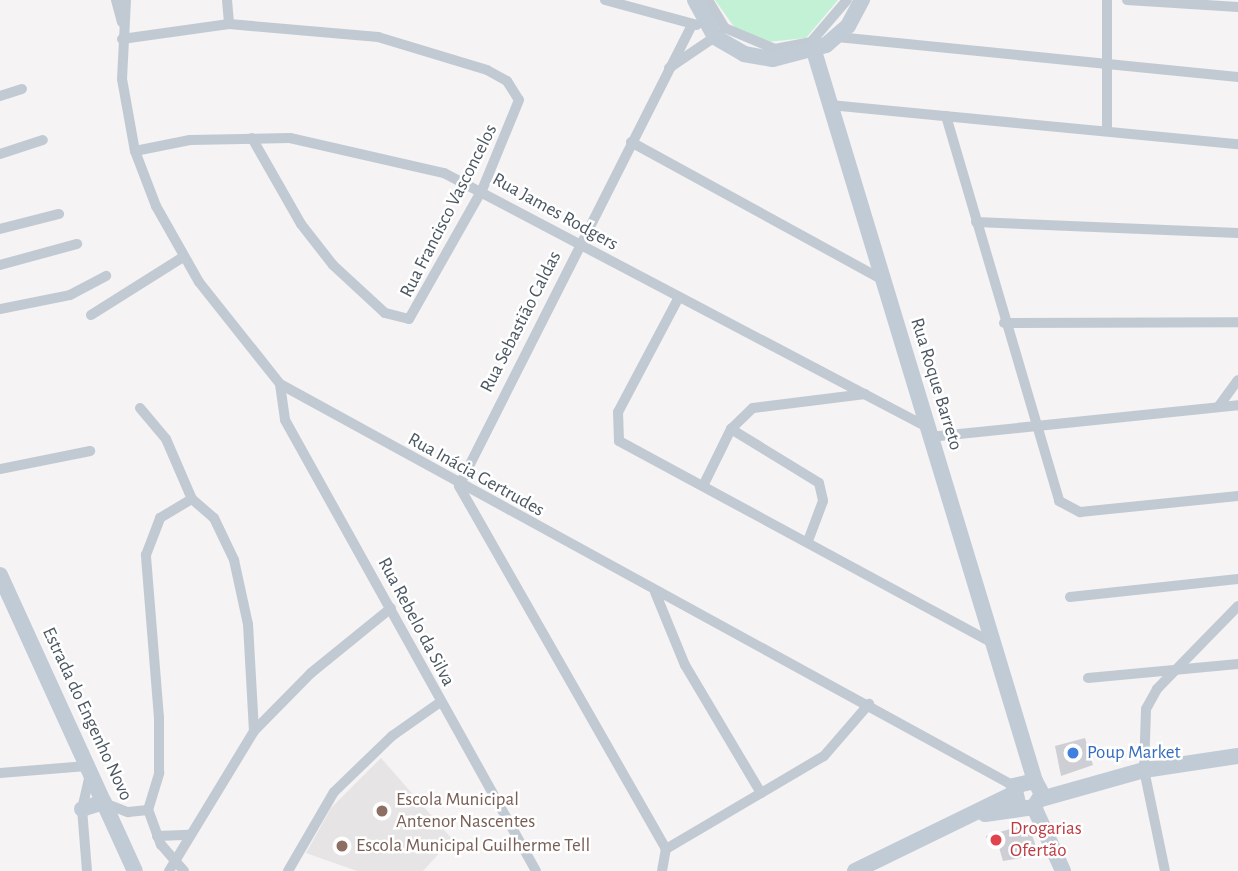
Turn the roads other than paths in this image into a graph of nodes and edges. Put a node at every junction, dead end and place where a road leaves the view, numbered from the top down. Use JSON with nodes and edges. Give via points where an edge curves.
{"nodes":[{"id":1,"x":116,"y":0,"type":"edge"},
{"id":2,"x":126,"y":0,"type":"edge"},
{"id":3,"x":227,"y":0,"type":"edge"},
{"id":4,"x":606,"y":0,"type":"edge"},
{"id":5,"x":695,"y":0,"type":"edge"},
{"id":6,"x":708,"y":0,"type":"edge"},
{"id":7,"x":847,"y":0,"type":"edge"},
{"id":8,"x":862,"y":0,"type":"edge"},
{"id":9,"x":1107,"y":0,"type":"edge"},
{"id":10,"x":1127,"y":0,"type":"edge"},
{"id":11,"x":1238,"y":7,"type":"edge"},
{"id":12,"x":123,"y":24,"type":"junction"},
{"id":13,"x":229,"y":24,"type":"junction"},
{"id":14,"x":711,"y":27,"type":"junction"},
{"id":15,"x":837,"y":37,"type":"junction"},
{"id":16,"x":122,"y":40,"type":"junction"},
{"id":17,"x":813,"y":46,"type":"junction"},
{"id":18,"x":1108,"y":61,"type":"junction"},
{"id":19,"x":670,"y":68,"type":"junction"},
{"id":20,"x":1238,"y":77,"type":"edge"},
{"id":21,"x":22,"y":89,"type":"dead end"},
{"id":22,"x":0,"y":96,"type":"edge"},
{"id":23,"x":830,"y":105,"type":"junction"},
{"id":24,"x":946,"y":116,"type":"junction"},
{"id":25,"x":1107,"y":131,"type":"junction"},
{"id":26,"x":252,"y":138,"type":"junction"},
{"id":27,"x":43,"y":140,"type":"dead end"},
{"id":28,"x":631,"y":142,"type":"junction"},
{"id":29,"x":1238,"y":144,"type":"edge"},
{"id":30,"x":135,"y":151,"type":"junction"},
{"id":31,"x":0,"y":154,"type":"edge"},
{"id":32,"x":482,"y":191,"type":"junction"},
{"id":33,"x":59,"y":214,"type":"dead end"},
{"id":34,"x":976,"y":222,"type":"junction"},
{"id":35,"x":0,"y":229,"type":"edge"},
{"id":36,"x":1238,"y":233,"type":"edge"},
{"id":37,"x":77,"y":244,"type":"dead end"},
{"id":38,"x":579,"y":247,"type":"junction"},
{"id":39,"x":183,"y":257,"type":"junction"},
{"id":40,"x":0,"y":265,"type":"edge"},
{"id":41,"x":106,"y":276,"type":"dead end"},
{"id":42,"x":883,"y":280,"type":"junction"},
{"id":43,"x":679,"y":297,"type":"junction"},
{"id":44,"x":0,"y":309,"type":"edge"},
{"id":45,"x":91,"y":315,"type":"dead end"},
{"id":46,"x":1238,"y":322,"type":"edge"},
{"id":47,"x":1004,"y":323,"type":"junction"},
{"id":48,"x":1238,"y":380,"type":"edge"},
{"id":49,"x":280,"y":384,"type":"junction"},
{"id":50,"x":865,"y":394,"type":"junction"},
{"id":51,"x":1238,"y":405,"type":"edge"},
{"id":52,"x":1219,"y":406,"type":"junction"},
{"id":53,"x":140,"y":408,"type":"dead end"},
{"id":54,"x":1033,"y":428,"type":"junction"},
{"id":55,"x":731,"y":429,"type":"junction"},
{"id":56,"x":928,"y":432,"type":"junction"},
{"id":57,"x":90,"y":451,"type":"dead end"},
{"id":58,"x":0,"y":468,"type":"edge"},
{"id":59,"x":459,"y":486,"type":"junction"},
{"id":60,"x":703,"y":486,"type":"junction"},
{"id":61,"x":1238,"y":496,"type":"edge"},
{"id":62,"x":192,"y":499,"type":"junction"},
{"id":63,"x":808,"y":541,"type":"junction"},
{"id":64,"x":0,"y":576,"type":"edge"},
{"id":65,"x":1238,"y":579,"type":"edge"},
{"id":66,"x":655,"y":592,"type":"junction"},
{"id":67,"x":1070,"y":597,"type":"dead end"},
{"id":68,"x":1238,"y":606,"type":"edge"},
{"id":69,"x":391,"y":608,"type":"junction"},
{"id":70,"x":992,"y":643,"type":"junction"},
{"id":71,"x":1238,"y":664,"type":"edge"},
{"id":72,"x":1175,"y":668,"type":"junction"},
{"id":73,"x":1088,"y":678,"type":"dead end"},
{"id":74,"x":439,"y":703,"type":"junction"},
{"id":75,"x":869,"y":704,"type":"junction"},
{"id":76,"x":254,"y":731,"type":"junction"},
{"id":77,"x":1238,"y":756,"type":"edge"},
{"id":78,"x":1144,"y":770,"type":"junction"},
{"id":79,"x":88,"y":771,"type":"junction"},
{"id":80,"x":0,"y":773,"type":"edge"},
{"id":81,"x":761,"y":793,"type":"junction"},
{"id":82,"x":1026,"y":793,"type":"junction"},
{"id":83,"x":104,"y":802,"type":"junction"},
{"id":84,"x":82,"y":809,"type":"junction"},
{"id":85,"x":148,"y":810,"type":"junction"},
{"id":86,"x":157,"y":835,"type":"junction"},
{"id":87,"x":190,"y":835,"type":"junction"},
{"id":88,"x":666,"y":849,"type":"junction"},
{"id":89,"x":176,"y":869,"type":"edge"},
{"id":90,"x":87,"y":871,"type":"edge"},
{"id":91,"x":135,"y":871,"type":"edge"},
{"id":92,"x":288,"y":871,"type":"edge"},
{"id":93,"x":536,"y":871,"type":"edge"},
{"id":94,"x":662,"y":871,"type":"edge"},
{"id":95,"x":855,"y":871,"type":"edge"},
{"id":96,"x":1063,"y":871,"type":"edge"},
{"id":97,"x":1165,"y":871,"type":"edge"}],
"edges":[{"from":1,"to":12,"type":"street","name":"Rua Inácia Gertrudes"},
{"from":2,"to":12,"type":"street","name":"Rua Inácia Gertrudes"},
{"from":3,"to":13,"type":"street"},
{"from":4,"to":14,"type":"street"},
{"from":5,"to":14,"type":"street"},
{"from":6,"to":14,"type":"street"},
{"from":7,"to":17,"type":"street"},
{"from":8,"to":15,"type":"street"},
{"from":9,"to":18,"type":"street"},
{"from":10,"to":11,"type":"street"},
{"from":12,"to":16,"type":"street","name":"Rua Inácia Gertrudes"},
{"from":13,"to":16,"type":"street"},
{"from":13,"to":32,"type":"street","name":"Rua Francisco Vasconcelos","via":[[378,37],[507,81],[519,100],[518,115]]},
{"from":14,"to":17,"type":"street","via":[[758,57]]},
{"from":14,"to":19,"type":"street"},
{"from":14,"to":19,"type":"street","name":"Rua Sebastião Caldas"},
{"from":15,"to":17,"type":"street"},
{"from":15,"to":18,"type":"street"},
{"from":16,"to":30,"type":"street","name":"Rua Inácia Gertrudes"},
{"from":17,"to":23,"type":"street","name":"Rua Roque Barreto"},
{"from":18,"to":20,"type":"street"},
{"from":18,"to":25,"type":"street"},
{"from":19,"to":28,"type":"street","name":"Rua Sebastião Caldas"},
{"from":21,"to":22,"type":"street"},
{"from":23,"to":24,"type":"street"},
{"from":23,"to":42,"type":"street","name":"Rua Roque Barreto"},
{"from":24,"to":25,"type":"street"},
{"from":24,"to":34,"type":"street"},
{"from":25,"to":29,"type":"street"},
{"from":26,"to":30,"type":"street","name":"Rua James Rodgers"},
{"from":26,"to":32,"type":"street","name":"Rua James Rodgers","via":[[344,146]]},
{"from":26,"to":32,"type":"street","name":"Rua Francisco Vasconcelos","via":[[301,224],[360,293],[395,319],[416,316]]},
{"from":27,"to":31,"type":"street"},
{"from":28,"to":38,"type":"street","name":"Rua Sebastião Caldas"},
{"from":28,"to":42,"type":"street"},
{"from":30,"to":39,"type":"street","name":"Rua Inácia Gertrudes"},
{"from":32,"to":38,"type":"street","name":"Rua James Rodgers"},
{"from":33,"to":35,"type":"street"},
{"from":34,"to":36,"type":"street"},
{"from":34,"to":47,"type":"street"},
{"from":37,"to":40,"type":"street"},
{"from":38,"to":43,"type":"street","name":"Rua James Rodgers"},
{"from":38,"to":59,"type":"street","name":"Rua Sebastião Caldas"},
{"from":39,"to":45,"type":"street"},
{"from":39,"to":49,"type":"street","name":"Rua Inácia Gertrudes"},
{"from":41,"to":44,"type":"street","via":[[70,295]]},
{"from":42,"to":56,"type":"street","name":"Rua Roque Barreto"},
{"from":43,"to":50,"type":"street","name":"Rua James Rodgers"},
{"from":43,"to":60,"type":"street","via":[[618,412],[619,441]]},
{"from":46,"to":47,"type":"street"},
{"from":47,"to":54,"type":"street"},
{"from":48,"to":52,"type":"street"},
{"from":49,"to":59,"type":"street","name":"Rua Inácia Gertrudes"},
{"from":49,"to":69,"type":"street","name":"Rua Rebelo da Silva","via":[[285,420]]},
{"from":50,"to":55,"type":"street","via":[[771,403],[753,408]]},
{"from":50,"to":56,"type":"street","name":"Rua James Rodgers"},
{"from":51,"to":52,"type":"street"},
{"from":52,"to":54,"type":"street"},
{"from":53,"to":62,"type":"street","via":[[166,439]]},
{"from":54,"to":56,"type":"street"},
{"from":54,"to":61,"type":"street","via":[[1051,490],[1080,512]]},
{"from":55,"to":60,"type":"street"},
{"from":55,"to":63,"type":"street","via":[[819,483],[823,501]]},
{"from":56,"to":70,"type":"street","name":"Rua Roque Barreto"},
{"from":57,"to":58,"type":"street"},
{"from":59,"to":66,"type":"street","name":"Rua Inácia Gertrudes"},
{"from":59,"to":88,"type":"street"},
{"from":60,"to":63,"type":"street"},
{"from":62,"to":76,"type":"street","via":[[214,518],[234,560],[248,624]]},
{"from":62,"to":85,"type":"street","via":[[160,518],[146,555],[159,718],[159,773]]},
{"from":63,"to":70,"type":"street"},
{"from":64,"to":79,"type":"street","name":"Estrada do Engenho Novo"},
{"from":65,"to":67,"type":"street"},
{"from":66,"to":75,"type":"street","name":"Rua Inácia Gertrudes"},
{"from":66,"to":81,"type":"street","via":[[685,664]]},
{"from":68,"to":72,"type":"street"},
{"from":69,"to":74,"type":"street","name":"Rua Rebelo da Silva"},
{"from":69,"to":76,"type":"street","via":[[331,655]]},
{"from":70,"to":82,"type":"street","name":"Rua Roque Barreto","via":[[1020,739]]},
{"from":71,"to":72,"type":"street"},
{"from":72,"to":73,"type":"street"},
{"from":72,"to":78,"type":"street","via":[[1146,709]]},
{"from":74,"to":92,"type":"street","via":[[360,762],[310,825]]},
{"from":74,"to":93,"type":"street","name":"Rua Rebelo da Silva"},
{"from":75,"to":81,"type":"street","via":[[824,757]]},
{"from":75,"to":82,"type":"street","name":"Rua Inácia Gertrudes"},
{"from":76,"to":87,"type":"street"},
{"from":77,"to":78,"type":"street"},
{"from":78,"to":82,"type":"street"},
{"from":78,"to":97,"type":"street"},
{"from":79,"to":80,"type":"street"},
{"from":79,"to":83,"type":"street","name":"Estrada do Engenho Novo"},
{"from":79,"to":84,"type":"street"},
{"from":81,"to":88,"type":"street"},
{"from":82,"to":95,"type":"street"},
{"from":82,"to":96,"type":"street","name":"Rua Roque Barreto"},
{"from":83,"to":84,"type":"street"},
{"from":83,"to":85,"type":"street","via":[[128,812]]},
{"from":83,"to":91,"type":"street","name":"Estrada do Engenho Novo"},
{"from":84,"to":90,"type":"street"},
{"from":85,"to":86,"type":"street"},
{"from":86,"to":87,"type":"street"},
{"from":86,"to":89,"type":"street"},
{"from":87,"to":89,"type":"street"},
{"from":88,"to":94,"type":"street"}]}
